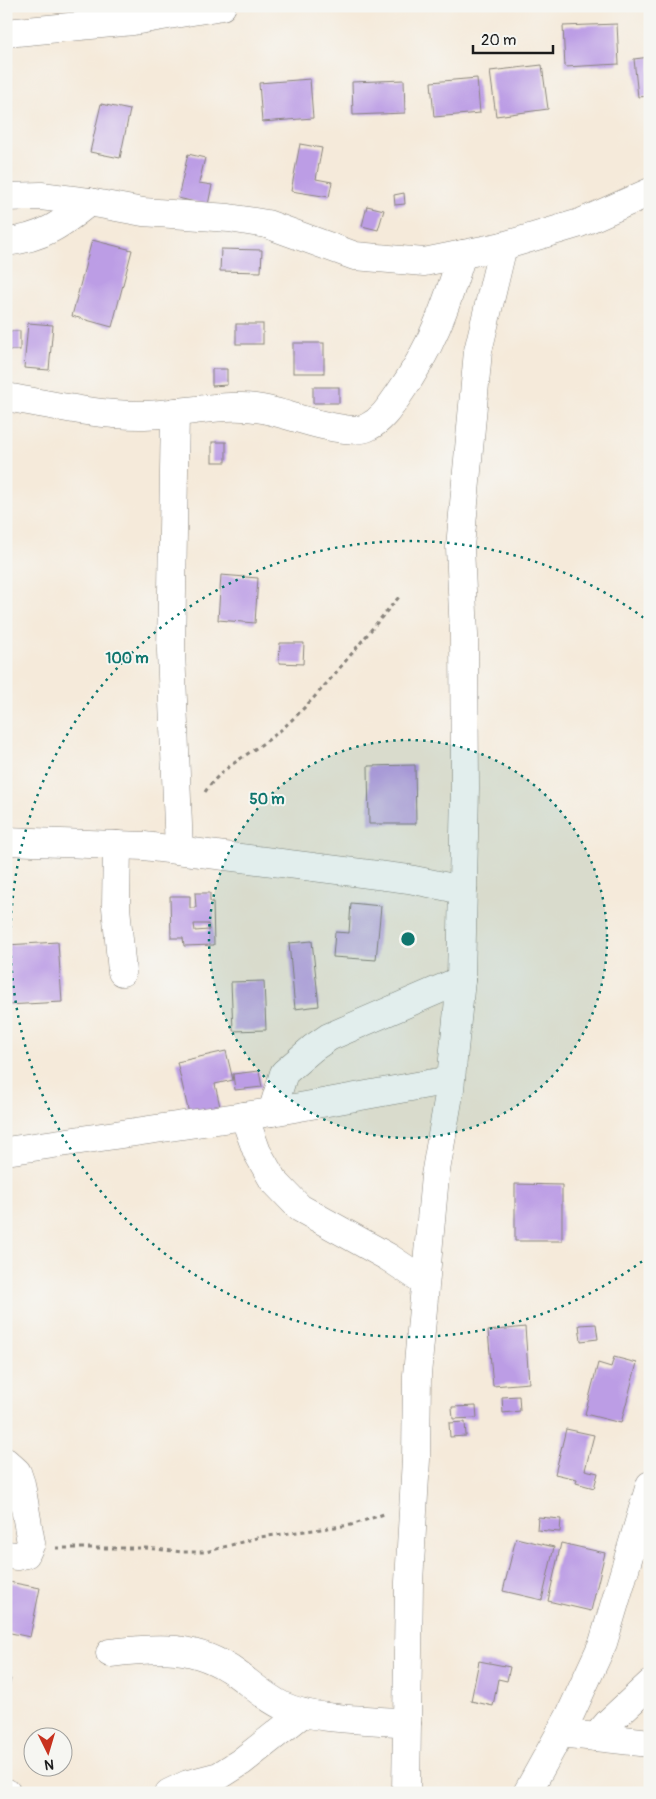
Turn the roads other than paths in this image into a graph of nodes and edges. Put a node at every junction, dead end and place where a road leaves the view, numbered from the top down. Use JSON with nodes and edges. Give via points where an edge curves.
{"nodes":[{"id":1,"x":222,"y":6,"type":"edge"},
{"id":2,"x":6,"y":33,"type":"edge"},
{"id":3,"x":650,"y":192,"type":"edge"},
{"id":4,"x":6,"y":197,"type":"edge"},
{"id":5,"x":90,"y":202,"type":"junction"},
{"id":6,"x":6,"y":242,"type":"edge"},
{"id":7,"x":503,"y":246,"type":"junction"},
{"id":8,"x":462,"y":254,"type":"junction"},
{"id":9,"x":6,"y":397,"type":"edge"},
{"id":10,"x":175,"y":412,"type":"junction"},
{"id":11,"x":6,"y":841,"type":"edge"},
{"id":12,"x":117,"y":845,"type":"junction"},
{"id":13,"x":179,"y":850,"type":"junction"},
{"id":14,"x":463,"y":890,"type":"junction"},
{"id":15,"x":122,"y":972,"type":"dead end"},
{"id":16,"x":461,"y":980,"type":"junction"},
{"id":17,"x":450,"y":1080,"type":"junction"},
{"id":18,"x":272,"y":1112,"type":"junction"},
{"id":19,"x":244,"y":1116,"type":"junction"},
{"id":20,"x":6,"y":1151,"type":"edge"},
{"id":21,"x":424,"y":1281,"type":"junction"},
{"id":22,"x":6,"y":1462,"type":"edge"},
{"id":23,"x":650,"y":1485,"type":"edge"},
{"id":24,"x":18,"y":1552,"type":"edge"},
{"id":25,"x":110,"y":1653,"type":"dead end"},
{"id":26,"x":650,"y":1684,"type":"edge"},
{"id":27,"x":304,"y":1714,"type":"junction"},
{"id":28,"x":407,"y":1722,"type":"junction"},
{"id":29,"x":560,"y":1733,"type":"junction"},
{"id":30,"x":596,"y":1737,"type":"junction"},
{"id":31,"x":650,"y":1743,"type":"edge"},
{"id":32,"x":169,"y":1793,"type":"edge"},
{"id":33,"x":406,"y":1793,"type":"edge"},
{"id":34,"x":527,"y":1793,"type":"edge"}],
"edges":[{"from":1,"to":2,"type":"street","via":[[133,21]]},
{"from":3,"to":7,"type":"street","via":[[580,223]]},
{"from":4,"to":5,"type":"street","via":[[41,196]]},
{"from":5,"to":6,"type":"street","via":[[46,233],[29,240]]},
{"from":5,"to":8,"type":"street","via":[[143,212],[267,224],[355,256],[424,262]]},
{"from":7,"to":8,"type":"street"},
{"from":7,"to":14,"type":"street","via":[[478,351],[460,547],[464,644]]},
{"from":8,"to":10,"type":"street","via":[[446,308],[419,365],[383,416],[367,428],[336,429],[261,409],[231,407]]},
{"from":9,"to":10,"type":"street","via":[[83,410],[144,415]]},
{"from":10,"to":13,"type":"street","via":[[172,651]]},
{"from":11,"to":12,"type":"street"},
{"from":12,"to":13,"type":"street"},
{"from":12,"to":15,"type":"street","via":[[116,906]]},
{"from":13,"to":14,"type":"street","via":[[409,879]]},
{"from":14,"to":16,"type":"street"},
{"from":16,"to":17,"type":"street"},
{"from":16,"to":18,"type":"street","via":[[313,1048],[284,1073]]},
{"from":17,"to":18,"type":"street"},
{"from":17,"to":21,"type":"street","via":[[435,1176]]},
{"from":18,"to":19,"type":"street"},
{"from":19,"to":20,"type":"street"},
{"from":19,"to":21,"type":"street","via":[[257,1152],[273,1180],[300,1208]]},
{"from":21,"to":28,"type":"street","via":[[409,1582]]},
{"from":22,"to":24,"type":"street","via":[[17,1472],[21,1484],[32,1543]]},
{"from":23,"to":29,"type":"street","via":[[603,1643]]},
{"from":25,"to":27,"type":"street","via":[[146,1648],[206,1655],[283,1706]]},
{"from":26,"to":30,"type":"street"},
{"from":27,"to":28,"type":"street"},
{"from":27,"to":32,"type":"street","via":[[219,1776]]},
{"from":28,"to":33,"type":"street"},
{"from":29,"to":30,"type":"street"},
{"from":29,"to":34,"type":"street"},
{"from":30,"to":31,"type":"street"}]}
